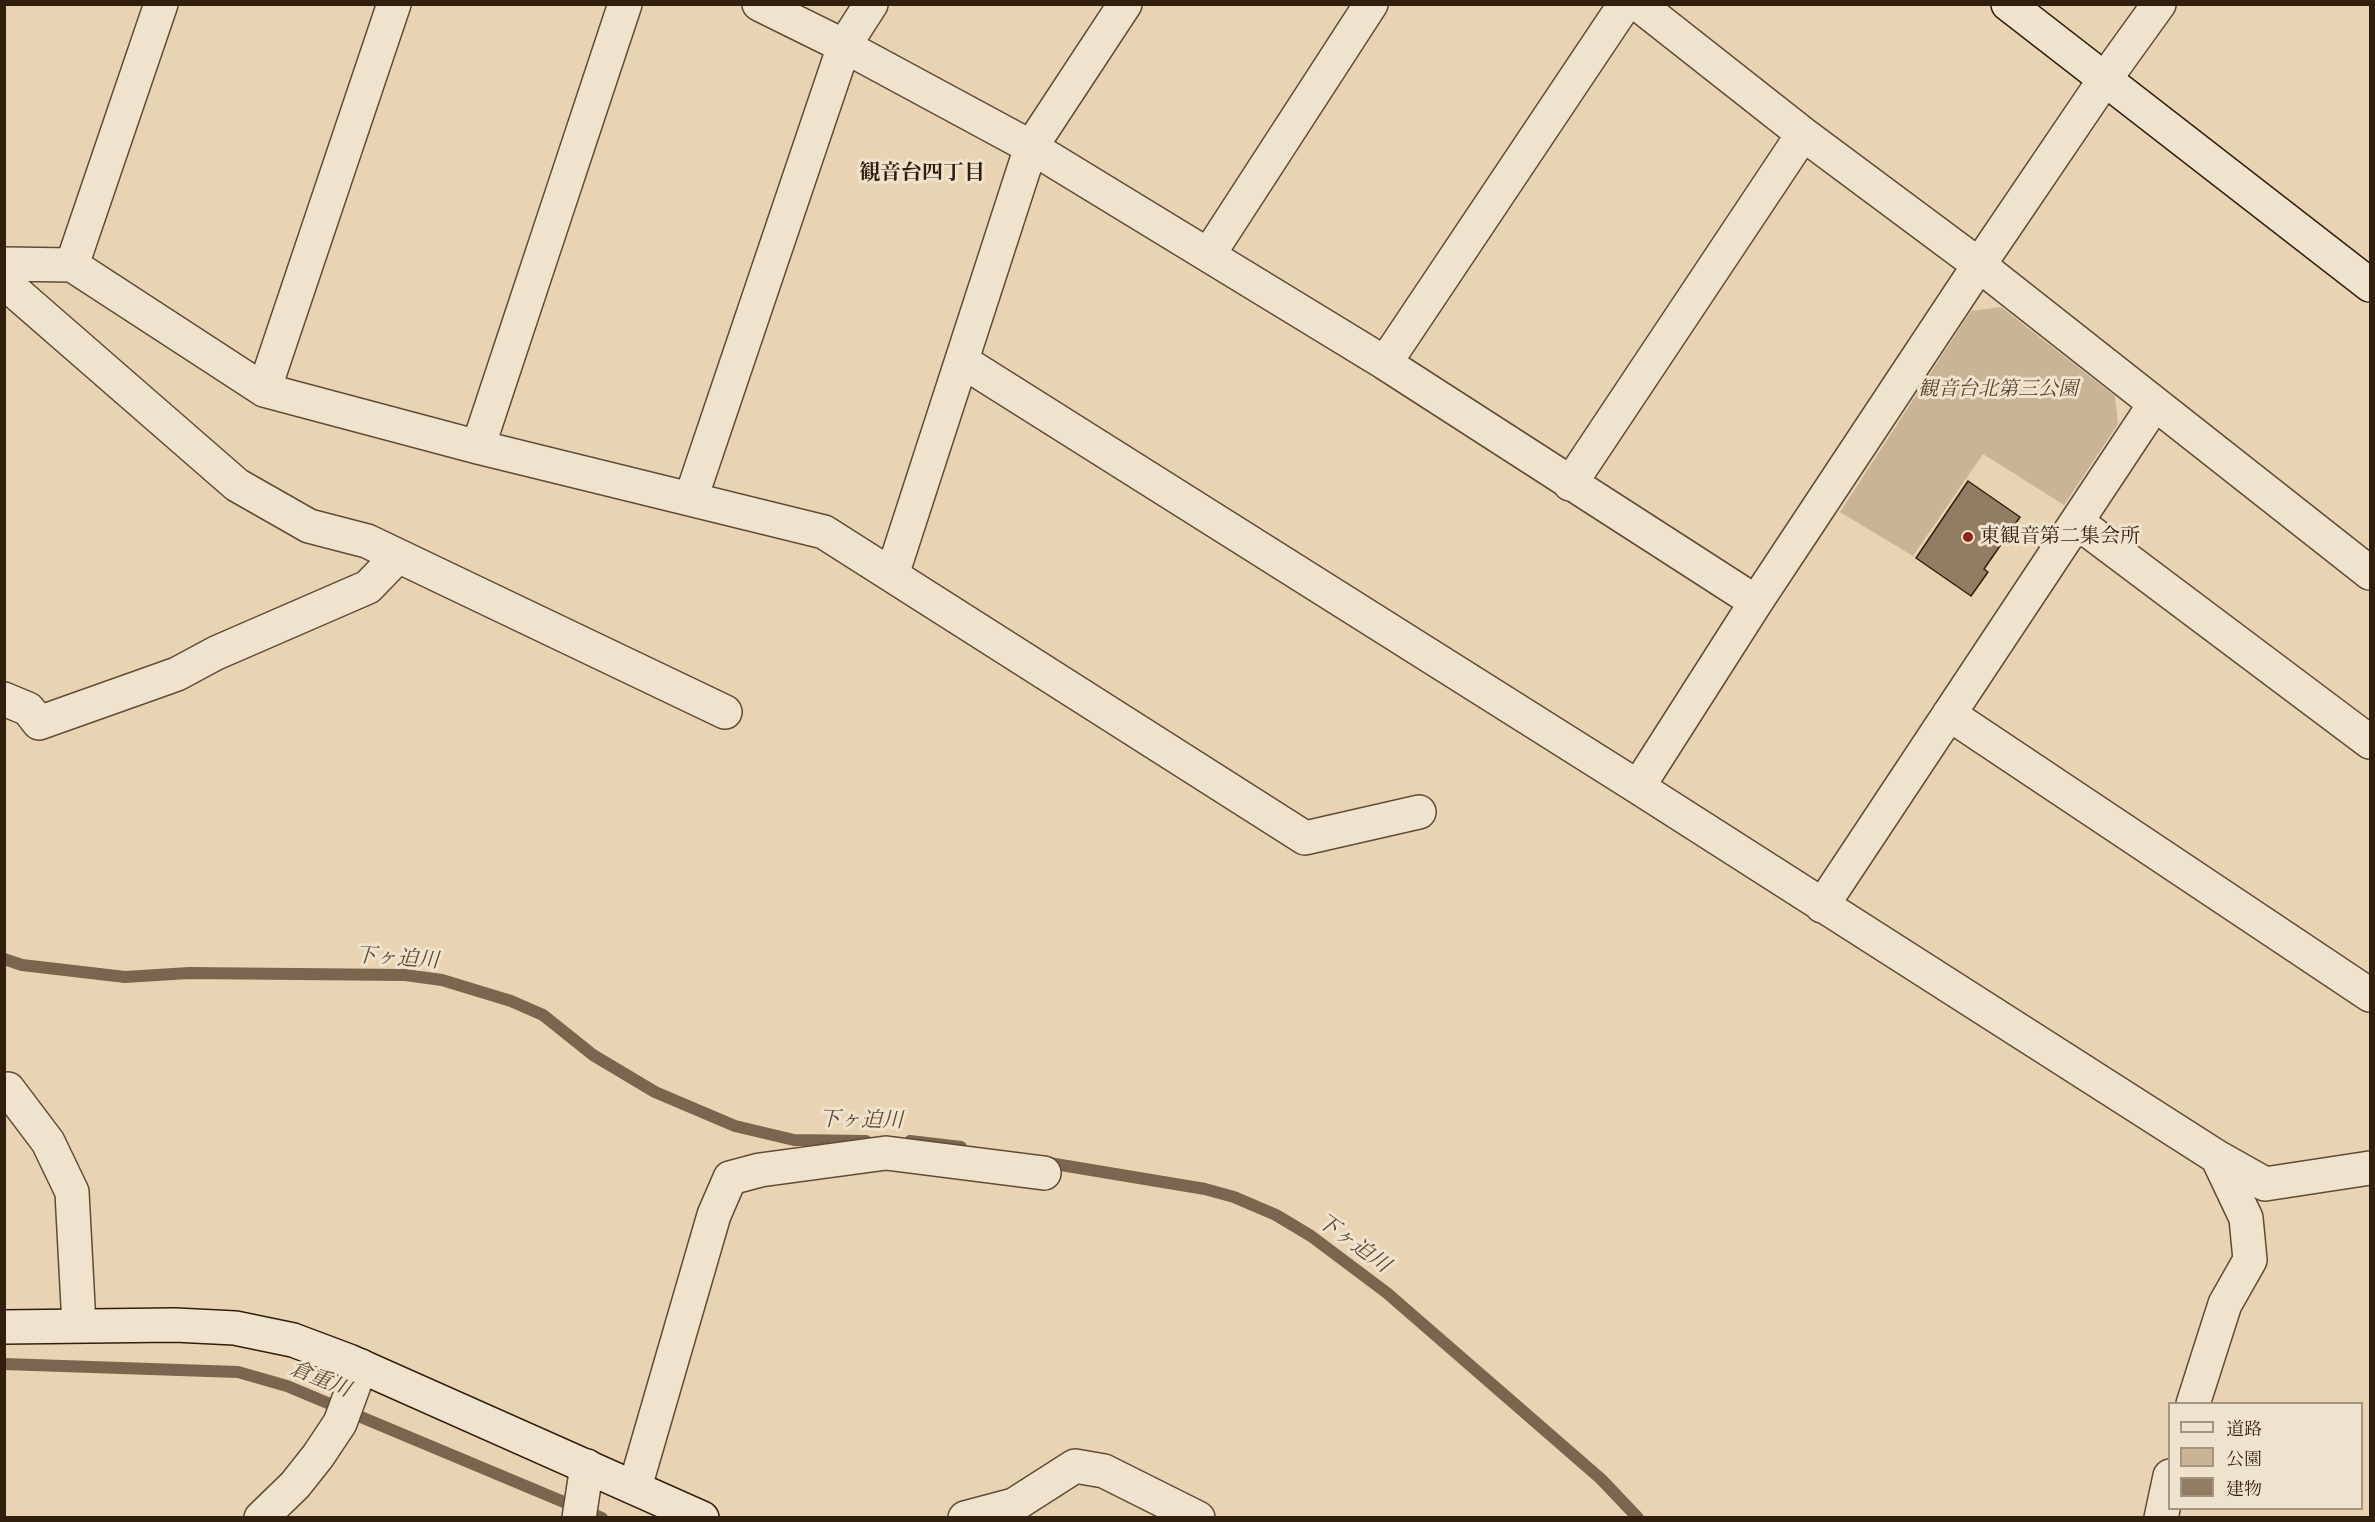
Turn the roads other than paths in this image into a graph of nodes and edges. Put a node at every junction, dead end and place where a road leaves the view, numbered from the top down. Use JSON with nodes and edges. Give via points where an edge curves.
{"nodes":[{"id":1,"x":161,"y":4,"type":"edge"},
{"id":2,"x":394,"y":4,"type":"edge"},
{"id":3,"x":625,"y":4,"type":"edge"},
{"id":4,"x":759,"y":4,"type":"edge"},
{"id":5,"x":871,"y":4,"type":"edge"},
{"id":6,"x":1125,"y":4,"type":"edge"},
{"id":7,"x":1371,"y":4,"type":"edge"},
{"id":8,"x":1625,"y":4,"type":"edge"},
{"id":9,"x":1638,"y":4,"type":"edge"},
{"id":10,"x":2008,"y":4,"type":"edge"},
{"id":11,"x":2159,"y":4,"type":"edge"},
{"id":12,"x":844,"y":46,"type":"junction"},
{"id":13,"x":2105,"y":79,"type":"junction"},
{"id":14,"x":1803,"y":134,"type":"junction"},
{"id":15,"x":1031,"y":147,"type":"junction"},
{"id":16,"x":1209,"y":254,"type":"junction"},
{"id":17,"x":4,"y":264,"type":"edge"},
{"id":18,"x":72,"y":265,"type":"junction"},
{"id":19,"x":1979,"y":265,"type":"junction"},
{"id":20,"x":4,"y":282,"type":"edge"},
{"id":21,"x":2370,"y":285,"type":"edge"},
{"id":22,"x":962,"y":361,"type":"junction"},
{"id":23,"x":1385,"y":363,"type":"junction"},
{"id":24,"x":264,"y":390,"type":"junction"},
{"id":25,"x":2154,"y":405,"type":"junction"},
{"id":26,"x":478,"y":447,"type":"junction"},
{"id":27,"x":1570,"y":484,"type":"junction"},
{"id":28,"x":691,"y":498,"type":"junction"},
{"id":29,"x":2077,"y":522,"type":"junction"},
{"id":30,"x":398,"y":556,"type":"junction"},
{"id":31,"x":2370,"y":573,"type":"edge"},
{"id":32,"x":892,"y":574,"type":"junction"},
{"id":33,"x":1756,"y":602,"type":"junction"},
{"id":34,"x":4,"y":699,"type":"edge"},
{"id":35,"x":725,"y":712,"type":"dead end"},
{"id":36,"x":1949,"y":714,"type":"junction"},
{"id":37,"x":2370,"y":742,"type":"edge"},
{"id":38,"x":1638,"y":787,"type":"junction"},
{"id":39,"x":1419,"y":812,"type":"dead end"},
{"id":40,"x":1822,"y":906,"type":"junction"},
{"id":41,"x":2370,"y":995,"type":"edge"},
{"id":42,"x":8,"y":1089,"type":"dead end"},
{"id":43,"x":2217,"y":1157,"type":"junction"},
{"id":44,"x":2370,"y":1168,"type":"edge"},
{"id":45,"x":1044,"y":1173,"type":"dead end"},
{"id":46,"x":80,"y":1325,"type":"junction"},
{"id":47,"x":4,"y":1327,"type":"edge"},
{"id":48,"x":361,"y":1366,"type":"junction"},
{"id":49,"x":2194,"y":1402,"type":"edge"},
{"id":50,"x":586,"y":1466,"type":"junction"},
{"id":51,"x":2168,"y":1481,"type":"edge"},
{"id":52,"x":635,"y":1488,"type":"junction"},
{"id":53,"x":261,"y":1518,"type":"edge"},
{"id":54,"x":579,"y":1518,"type":"edge"},
{"id":55,"x":702,"y":1518,"type":"edge"},
{"id":56,"x":965,"y":1518,"type":"edge"},
{"id":57,"x":1198,"y":1518,"type":"edge"},
{"id":58,"x":2161,"y":1518,"type":"edge"}],
"edges":[{"from":1,"to":18,"type":"street"},
{"from":2,"to":24,"type":"street"},
{"from":3,"to":26,"type":"street"},
{"from":4,"to":12,"type":"street"},
{"from":5,"to":12,"type":"street"},
{"from":6,"to":15,"type":"street"},
{"from":7,"to":16,"type":"street"},
{"from":8,"to":23,"type":"street"},
{"from":9,"to":14,"type":"street"},
{"from":10,"to":13,"type":"street"},
{"from":11,"to":13,"type":"street"},
{"from":12,"to":15,"type":"street"},
{"from":12,"to":28,"type":"street"},
{"from":13,"to":19,"type":"street"},
{"from":13,"to":21,"type":"street"},
{"from":14,"to":19,"type":"street"},
{"from":14,"to":27,"type":"street"},
{"from":15,"to":16,"type":"street"},
{"from":15,"to":22,"type":"street"},
{"from":16,"to":23,"type":"street"},
{"from":17,"to":18,"type":"street"},
{"from":18,"to":24,"type":"street"},
{"from":19,"to":25,"type":"street"},
{"from":19,"to":33,"type":"street"},
{"from":20,"to":30,"type":"street","via":[[237,485],[309,526],[367,541]]},
{"from":22,"to":32,"type":"street"},
{"from":22,"to":38,"type":"street"},
{"from":23,"to":27,"type":"street"},
{"from":24,"to":26,"type":"street"},
{"from":25,"to":29,"type":"street"},
{"from":25,"to":31,"type":"street"},
{"from":26,"to":28,"type":"street"},
{"from":27,"to":33,"type":"street"},
{"from":28,"to":32,"type":"street","via":[[824,532]]},
{"from":29,"to":36,"type":"street"},
{"from":29,"to":37,"type":"street"},
{"from":30,"to":34,"type":"street","via":[[368,587],[177,674],[39,723],[28,709]]},
{"from":30,"to":35,"type":"street"},
{"from":32,"to":39,"type":"street","via":[[1305,838]]},
{"from":33,"to":38,"type":"street"},
{"from":36,"to":40,"type":"street"},
{"from":36,"to":41,"type":"street"},
{"from":38,"to":40,"type":"street"},
{"from":40,"to":43,"type":"street"},
{"from":42,"to":46,"type":"street","via":[[48,1142],[72,1192]]},
{"from":43,"to":44,"type":"street","via":[[2265,1184]]},
{"from":43,"to":49,"type":"street","via":[[2246,1218],[2250,1260],[2225,1304]]},
{"from":45,"to":52,"type":"street","via":[[886,1153],[760,1170],[730,1179],[714,1215]]},
{"from":46,"to":47,"type":"street"},
{"from":46,"to":48,"type":"street","via":[[235,1328],[293,1341]]},
{"from":48,"to":50,"type":"street"},
{"from":48,"to":53,"type":"street","via":[[340,1423],[295,1485]]},
{"from":50,"to":52,"type":"street"},
{"from":50,"to":54,"type":"street"},
{"from":51,"to":58,"type":"street"},
{"from":52,"to":55,"type":"street"},
{"from":56,"to":57,"type":"street","via":[[1014,1505],[1075,1466],[1104,1471]]}]}
